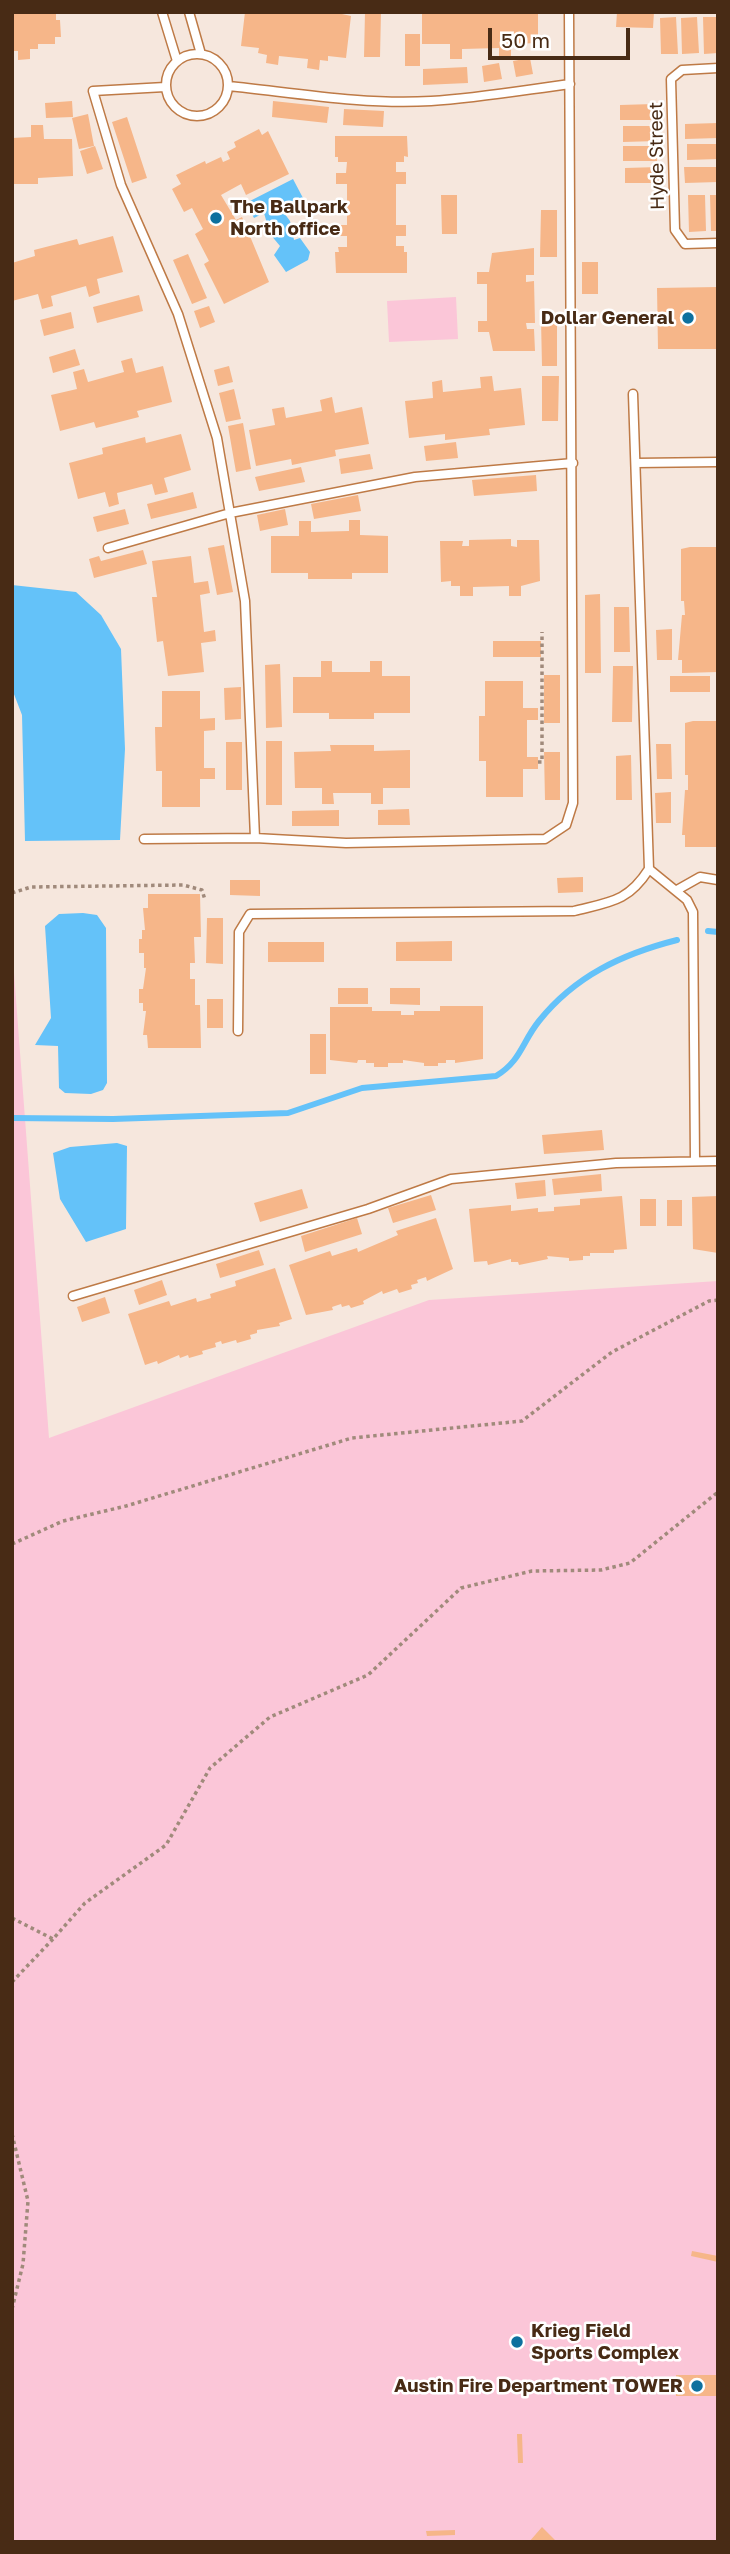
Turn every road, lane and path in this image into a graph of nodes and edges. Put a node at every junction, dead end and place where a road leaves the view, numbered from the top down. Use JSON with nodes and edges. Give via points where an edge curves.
{"nodes":[{"id":1,"x":162,"y":12,"type":"edge"},
{"id":2,"x":189,"y":12,"type":"edge"},
{"id":3,"x":569,"y":12,"type":"edge"},
{"id":4,"x":201,"y":54,"type":"junction"},
{"id":5,"x":177,"y":61,"type":"junction"},
{"id":6,"x":718,"y":68,"type":"edge"},
{"id":7,"x":570,"y":85,"type":"junction"},
{"id":8,"x":229,"y":86,"type":"junction"},
{"id":9,"x":165,"y":87,"type":"junction"},
{"id":10,"x":718,"y":243,"type":"edge"},
{"id":11,"x":633,"y":394,"type":"dead end"},
{"id":12,"x":718,"y":462,"type":"edge"},
{"id":13,"x":573,"y":463,"type":"junction"},
{"id":14,"x":636,"y":463,"type":"junction"},
{"id":15,"x":230,"y":513,"type":"junction"},
{"id":16,"x":108,"y":548,"type":"dead end"},
{"id":17,"x":542,"y":632,"type":"dead end"},
{"id":18,"x":538,"y":762,"type":"dead end"},
{"id":19,"x":255,"y":838,"type":"junction"},
{"id":20,"x":144,"y":839,"type":"dead end"},
{"id":21,"x":649,"y":869,"type":"junction"},
{"id":22,"x":718,"y":880,"type":"edge"},
{"id":23,"x":677,"y":890,"type":"junction"},
{"id":24,"x":12,"y":893,"type":"edge"},
{"id":25,"x":205,"y":900,"type":"dead end"},
{"id":26,"x":238,"y":1031,"type":"dead end"},
{"id":27,"x":695,"y":1161,"type":"junction"},
{"id":28,"x":718,"y":1161,"type":"edge"},
{"id":29,"x":73,"y":1296,"type":"dead end"},
{"id":30,"x":718,"y":1300,"type":"edge"},
{"id":31,"x":718,"y":1492,"type":"edge"},
{"id":32,"x":12,"y":1544,"type":"edge"},
{"id":33,"x":12,"y":1918,"type":"edge"},
{"id":34,"x":53,"y":1939,"type":"junction"},
{"id":35,"x":12,"y":1982,"type":"edge"},
{"id":36,"x":12,"y":2134,"type":"edge"},
{"id":37,"x":12,"y":2309,"type":"edge"}],
"edges":[{"from":1,"to":5,"type":"lane"},
{"from":2,"to":4,"type":"lane"},
{"from":3,"to":7,"type":"lane"},
{"from":4,"to":5,"type":"lane"},
{"from":4,"to":8,"type":"lane","via":[[220,65]]},
{"from":5,"to":9,"type":"lane","via":[[168,72]]},
{"from":6,"to":10,"type":"lane","name":"Hyde Street","via":[[692,68],[671,79],[673,208],[678,238],[685,244]]},
{"from":7,"to":8,"type":"lane","via":[[406,101]]},
{"from":7,"to":13,"type":"lane"},
{"from":8,"to":9,"type":"lane","via":[[213,113],[197,117],[182,113],[170,102]]},
{"from":9,"to":15,"type":"lane","via":[[93,91],[121,185],[178,314],[217,438]]},
{"from":11,"to":14,"type":"lane"},
{"from":12,"to":14,"type":"lane"},
{"from":13,"to":15,"type":"lane","via":[[415,477]]},
{"from":13,"to":19,"type":"lane","via":[[573,803],[566,825],[545,839],[346,843]]},
{"from":14,"to":21,"type":"lane"},
{"from":15,"to":16,"type":"lane"},
{"from":15,"to":19,"type":"lane","via":[[246,601]]},
{"from":17,"to":18,"type":"path","via":[[542,762]]},
{"from":19,"to":20,"type":"lane"},
{"from":21,"to":23,"type":"lane"},
{"from":21,"to":26,"type":"lane","via":[[637,888],[617,900],[574,911],[250,914],[239,932]]},
{"from":22,"to":23,"type":"lane","via":[[700,877]]},
{"from":23,"to":27,"type":"lane","via":[[692,912]]},
{"from":24,"to":25,"type":"path","via":[[31,887],[183,885],[202,890]]},
{"from":27,"to":28,"type":"lane"},
{"from":27,"to":29,"type":"lane","via":[[616,1163],[451,1179],[368,1209]]},
{"from":30,"to":32,"type":"path","via":[[612,1352],[522,1421],[352,1438],[63,1521]]},
{"from":31,"to":34,"type":"path","via":[[630,1563],[601,1570],[532,1571],[461,1588],[368,1675],[270,1717],[210,1769],[166,1845],[85,1903]]},
{"from":33,"to":34,"type":"path"},
{"from":34,"to":35,"type":"path"},
{"from":36,"to":37,"type":"path","via":[[28,2200],[23,2264]]}]}
